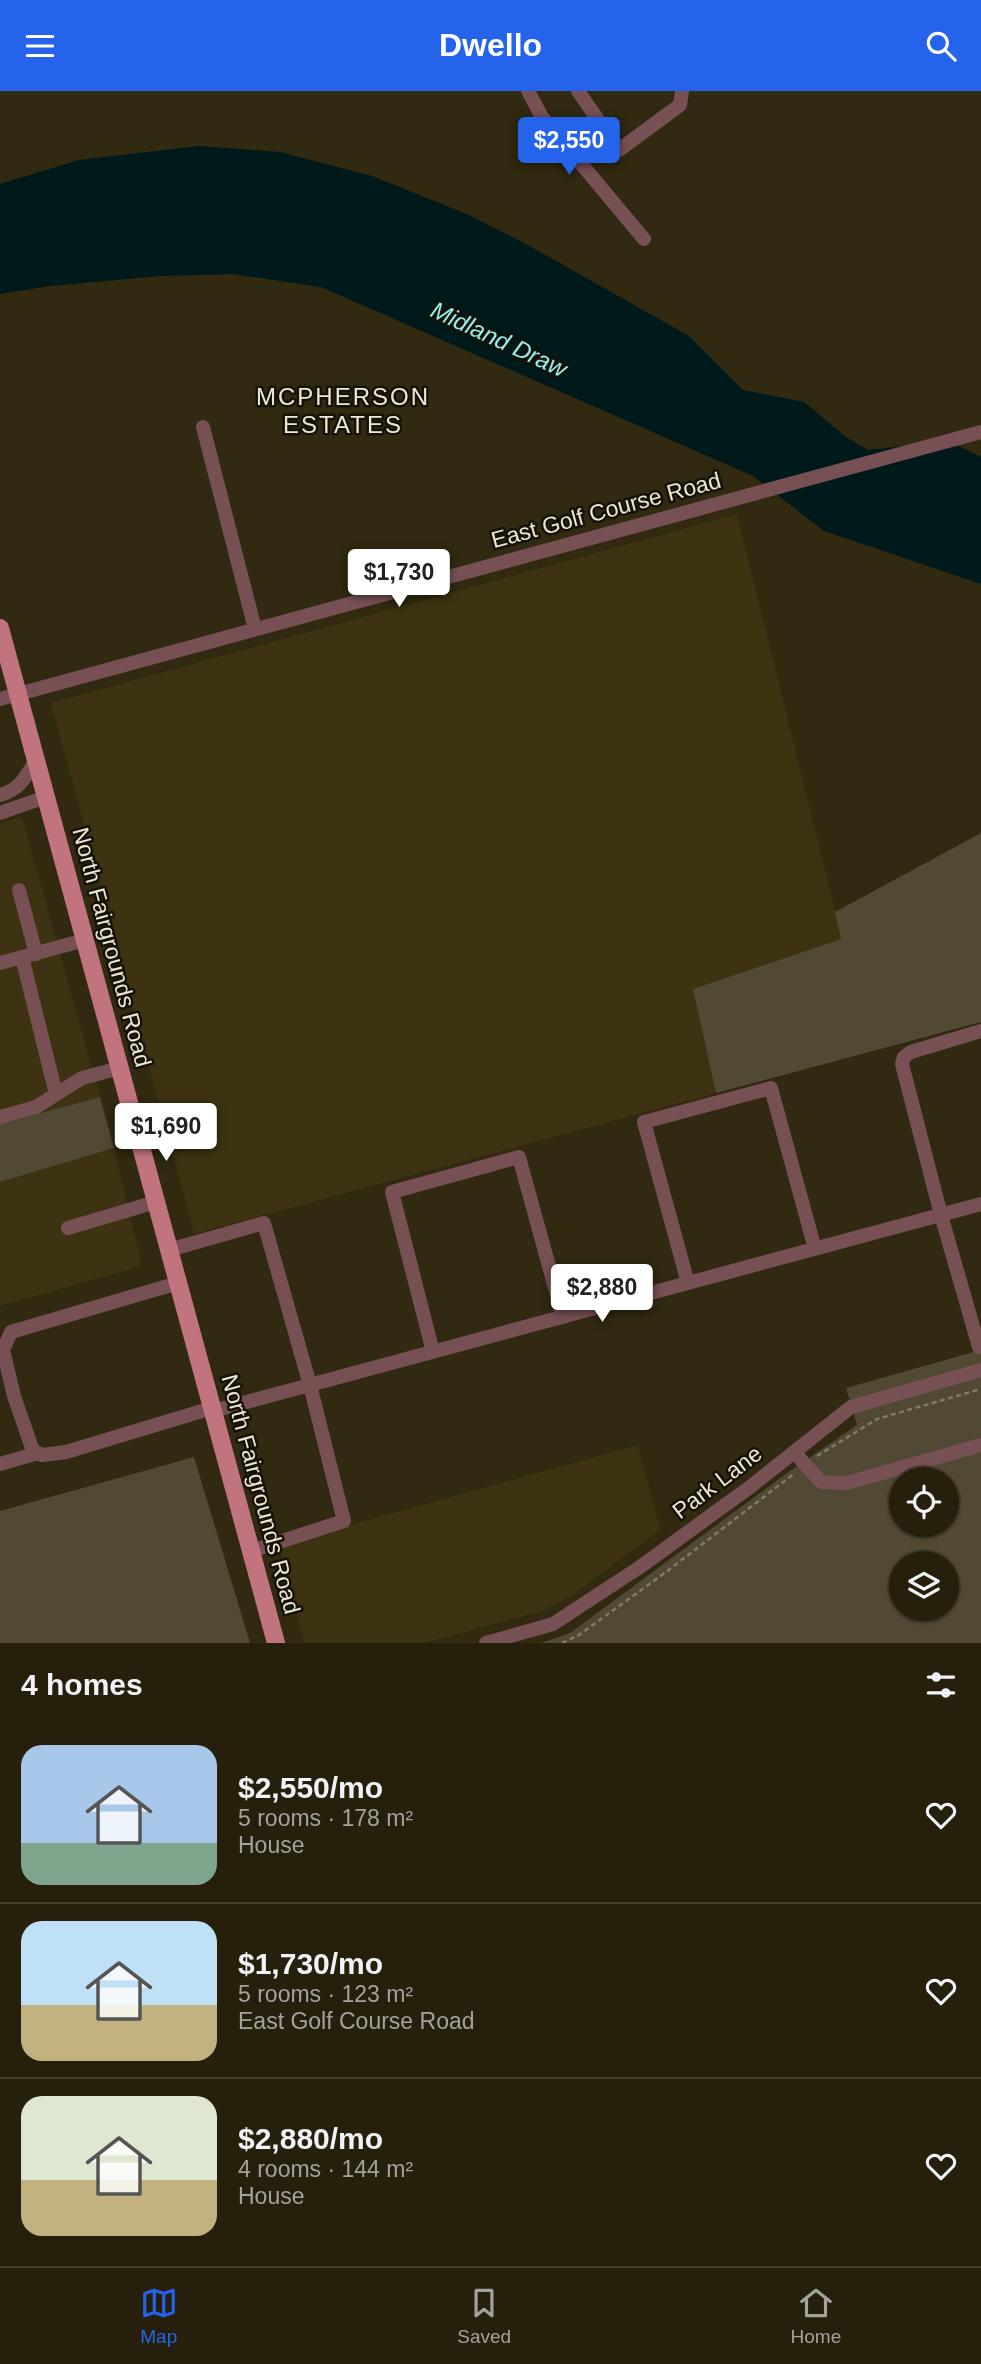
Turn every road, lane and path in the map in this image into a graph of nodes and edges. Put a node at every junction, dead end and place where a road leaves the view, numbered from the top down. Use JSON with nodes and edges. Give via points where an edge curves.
{"nodes":[{"id":1,"x":528,"y":91,"type":"edge"},
{"id":2,"x":578,"y":91,"type":"edge"},
{"id":3,"x":682,"y":91,"type":"edge"},
{"id":4,"x":644,"y":239,"type":"dead end"},
{"id":5,"x":203,"y":427,"type":"dead end"},
{"id":6,"x":981,"y":432,"type":"edge"},
{"id":7,"x":0,"y":628,"type":"edge"},
{"id":8,"x":255,"y":629,"type":"junction"},
{"id":9,"x":18,"y":694,"type":"junction"},
{"id":10,"x":0,"y":699,"type":"edge"},
{"id":11,"x":36,"y":761,"type":"junction"},
{"id":12,"x":0,"y":795,"type":"edge"},
{"id":13,"x":46,"y":797,"type":"junction"},
{"id":14,"x":0,"y":813,"type":"edge"},
{"id":15,"x":19,"y":890,"type":"dead end"},
{"id":16,"x":85,"y":940,"type":"junction"},
{"id":17,"x":29,"y":956,"type":"junction"},
{"id":18,"x":0,"y":963,"type":"edge"},
{"id":19,"x":981,"y":1031,"type":"edge"},
{"id":20,"x":120,"y":1068,"type":"junction"},
{"id":21,"x":57,"y":1094,"type":"junction"},
{"id":22,"x":0,"y":1117,"type":"edge"},
{"id":23,"x":156,"y":1202,"type":"junction"},
{"id":24,"x":981,"y":1204,"type":"edge"},
{"id":25,"x":941,"y":1215,"type":"junction"},
{"id":26,"x":68,"y":1228,"type":"dead end"},
{"id":27,"x":815,"y":1249,"type":"junction"},
{"id":28,"x":169,"y":1250,"type":"junction"},
{"id":29,"x":178,"y":1283,"type":"junction"},
{"id":30,"x":688,"y":1283,"type":"junction"},
{"id":31,"x":564,"y":1317,"type":"junction"},
{"id":32,"x":981,"y":1346,"type":"edge"},
{"id":33,"x":433,"y":1352,"type":"junction"},
{"id":34,"x":981,"y":1370,"type":"edge"},
{"id":35,"x":310,"y":1385,"type":"junction"},
{"id":36,"x":981,"y":1389,"type":"edge"},
{"id":37,"x":213,"y":1409,"type":"junction"},
{"id":38,"x":981,"y":1445,"type":"edge"},
{"id":39,"x":38,"y":1453,"type":"junction"},
{"id":40,"x":794,"y":1453,"type":"junction"},
{"id":41,"x":0,"y":1464,"type":"edge"},
{"id":42,"x":807,"y":1464,"type":"junction"},
{"id":43,"x":251,"y":1551,"type":"junction"},
{"id":44,"x":276,"y":1643,"type":"edge"},
{"id":45,"x":486,"y":1643,"type":"edge"},
{"id":46,"x":562,"y":1643,"type":"edge"}],
"edges":[{"from":1,"to":4,"type":"street","via":[[542,117]]},
{"from":2,"to":3,"type":"street","via":[[620,150],[680,105]]},
{"from":5,"to":8,"type":"street"},
{"from":6,"to":8,"type":"street","name":"East Golf Course Road"},
{"from":7,"to":9,"type":"main road","name":"North Fairgrounds Road"},
{"from":8,"to":9,"type":"street","name":"East Golf Course Road"},
{"from":9,"to":10,"type":"street","name":"East Golf Course Road"},
{"from":9,"to":11,"type":"main road","name":"North Fairgrounds Road"},
{"from":11,"to":12,"type":"street","via":[[13,791]]},
{"from":11,"to":13,"type":"main road","name":"North Fairgrounds Road"},
{"from":13,"to":14,"type":"street"},
{"from":13,"to":16,"type":"main road","name":"North Fairgrounds Road"},
{"from":15,"to":17,"type":"street"},
{"from":16,"to":17,"type":"street"},
{"from":16,"to":20,"type":"main road","name":"North Fairgrounds Road"},
{"from":17,"to":18,"type":"street"},
{"from":17,"to":21,"type":"street"},
{"from":19,"to":25,"type":"street","via":[[911,1052],[902,1064]]},
{"from":20,"to":21,"type":"street","via":[[82,1078]]},
{"from":20,"to":23,"type":"main road","name":"North Fairgrounds Road"},
{"from":21,"to":22,"type":"street","via":[[36,1107]]},
{"from":23,"to":26,"type":"street"},
{"from":23,"to":28,"type":"main road","name":"North Fairgrounds Road"},
{"from":24,"to":25,"type":"street"},
{"from":25,"to":27,"type":"street"},
{"from":25,"to":32,"type":"street"},
{"from":27,"to":30,"type":"street"},
{"from":27,"to":30,"type":"street","via":[[771,1088],[758,1091],[644,1122]]},
{"from":28,"to":29,"type":"main road","name":"North Fairgrounds Road"},
{"from":28,"to":35,"type":"street","via":[[264,1223]]},
{"from":29,"to":37,"type":"main road","name":"North Fairgrounds Road"},
{"from":29,"to":39,"type":"street","via":[[11,1332],[3,1350],[14,1396],[33,1451]]},
{"from":30,"to":31,"type":"street"},
{"from":31,"to":33,"type":"street"},
{"from":31,"to":33,"type":"street","via":[[519,1157],[392,1192]]},
{"from":33,"to":35,"type":"street"},
{"from":34,"to":40,"type":"street","name":"Park Lane","via":[[851,1407]]},
{"from":35,"to":37,"type":"street"},
{"from":35,"to":43,"type":"street","via":[[344,1521]]},
{"from":36,"to":42,"type":"path","via":[[877,1419]]},
{"from":37,"to":39,"type":"street","via":[[66,1452]]},
{"from":37,"to":43,"type":"main road","name":"North Fairgrounds Road"},
{"from":38,"to":42,"type":"street","via":[[847,1483],[821,1482]]},
{"from":39,"to":41,"type":"street"},
{"from":40,"to":42,"type":"street"},
{"from":40,"to":45,"type":"street","name":"Park Lane","via":[[640,1567],[553,1624]]},
{"from":42,"to":46,"type":"path","via":[[656,1580]]},
{"from":43,"to":44,"type":"main road","name":"North Fairgrounds Road"}]}
